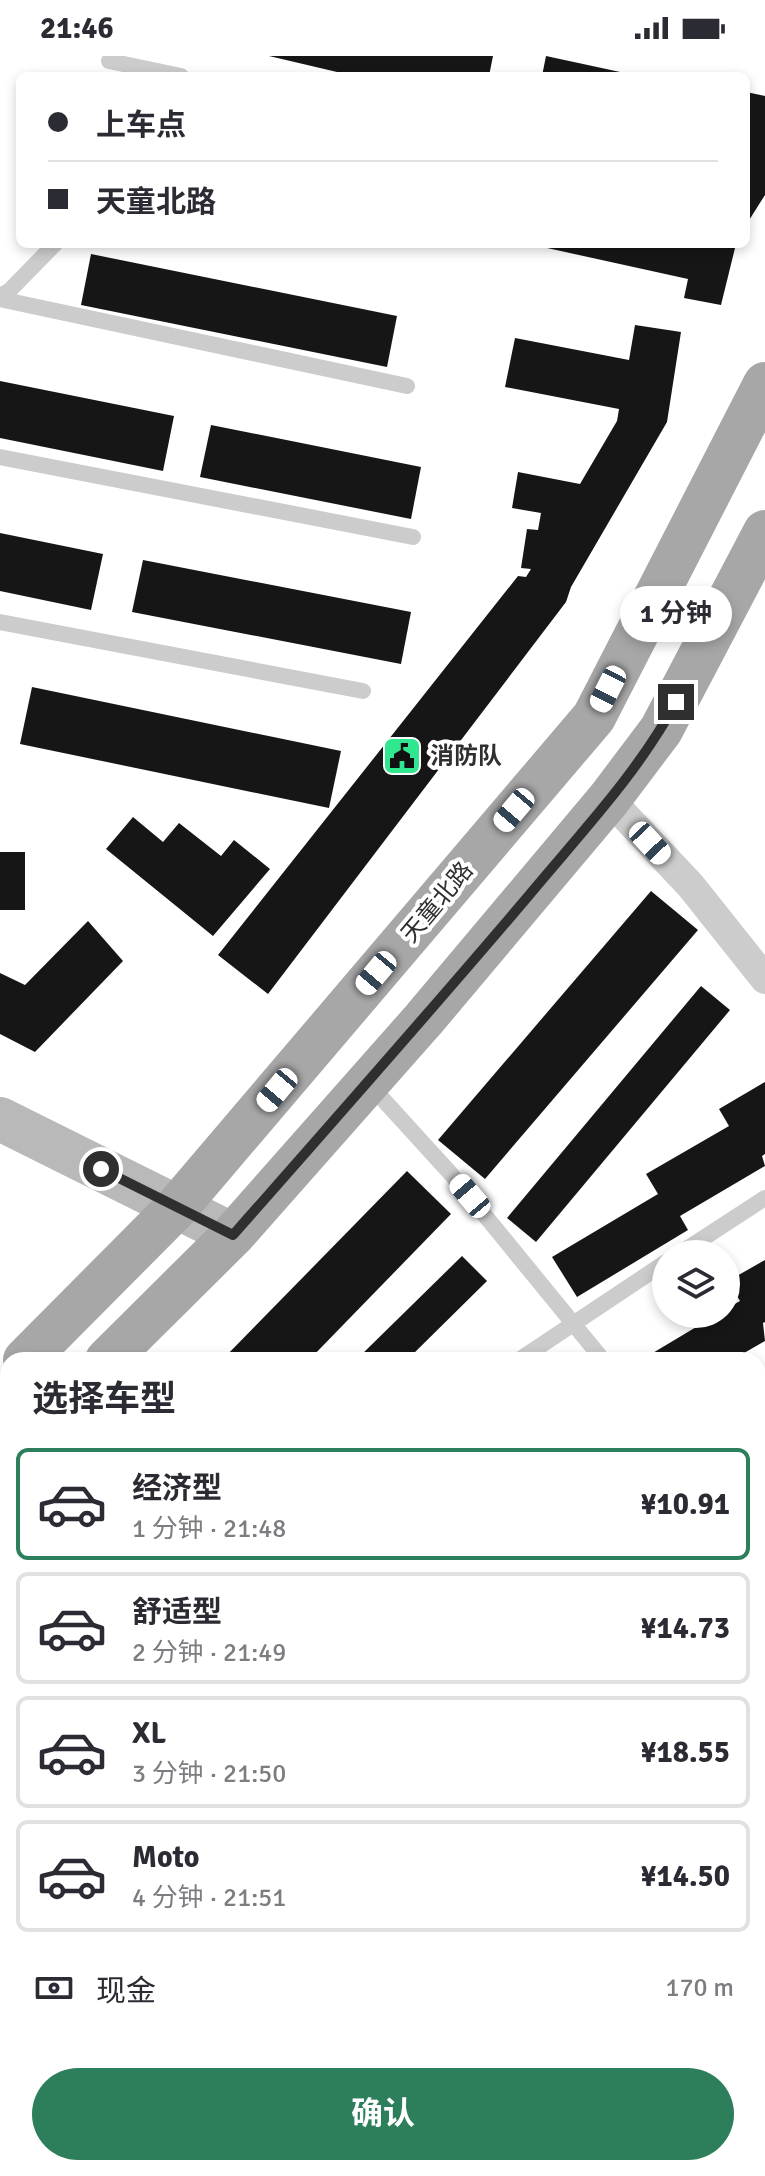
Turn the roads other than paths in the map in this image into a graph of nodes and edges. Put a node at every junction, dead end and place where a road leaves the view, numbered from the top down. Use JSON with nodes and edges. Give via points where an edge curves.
{"nodes":[{"id":1,"x":108,"y":64,"type":"edge"},
{"id":2,"x":157,"y":72,"type":"edge"},
{"id":3,"x":51,"y":248,"type":"edge"},
{"id":4,"x":0,"y":298,"type":"edge"},
{"id":5,"x":765,"y":384,"type":"edge"},
{"id":6,"x":407,"y":386,"type":"dead end"},
{"id":7,"x":0,"y":457,"type":"edge"},
{"id":8,"x":765,"y":532,"type":"edge"},
{"id":9,"x":413,"y":537,"type":"dead end"},
{"id":10,"x":0,"y":622,"type":"edge"},
{"id":11,"x":363,"y":691,"type":"dead end"},
{"id":12,"x":609,"y":799,"type":"junction"},
{"id":13,"x":765,"y":979,"type":"edge"},
{"id":14,"x":367,"y":1083,"type":"junction"},
{"id":15,"x":0,"y":1119,"type":"edge"},
{"id":16,"x":765,"y":1198,"type":"edge"},
{"id":17,"x":177,"y":1207,"type":"junction"},
{"id":18,"x":233,"y":1235,"type":"junction"},
{"id":19,"x":700,"y":1240,"type":"edge"},
{"id":20,"x":652,"y":1271,"type":"edge"},
{"id":21,"x":573,"y":1323,"type":"junction"},
{"id":22,"x":33,"y":1352,"type":"edge"},
{"id":23,"x":115,"y":1352,"type":"edge"},
{"id":24,"x":531,"y":1352,"type":"edge"},
{"id":25,"x":597,"y":1352,"type":"edge"}],
"edges":[{"from":1,"to":2,"type":"lane"},
{"from":3,"to":4,"type":"lane"},
{"from":4,"to":6,"type":"lane"},
{"from":5,"to":17,"type":"main road","name":"天童北路","via":[[594,717]]},
{"from":7,"to":9,"type":"lane"},
{"from":8,"to":12,"type":"main road","via":[[661,730]]},
{"from":10,"to":11,"type":"lane"},
{"from":12,"to":13,"type":"street","via":[[691,886]]},
{"from":12,"to":14,"type":"main road"},
{"from":14,"to":18,"type":"main road"},
{"from":14,"to":21,"type":"lane","via":[[451,1174]]},
{"from":15,"to":17,"type":"street"},
{"from":16,"to":19,"type":"lane"},
{"from":17,"to":18,"type":"street"},
{"from":17,"to":22,"type":"main road","name":"天童北路"},
{"from":18,"to":23,"type":"main road"},
{"from":20,"to":21,"type":"lane"},
{"from":21,"to":24,"type":"lane"},
{"from":21,"to":25,"type":"lane"}]}
